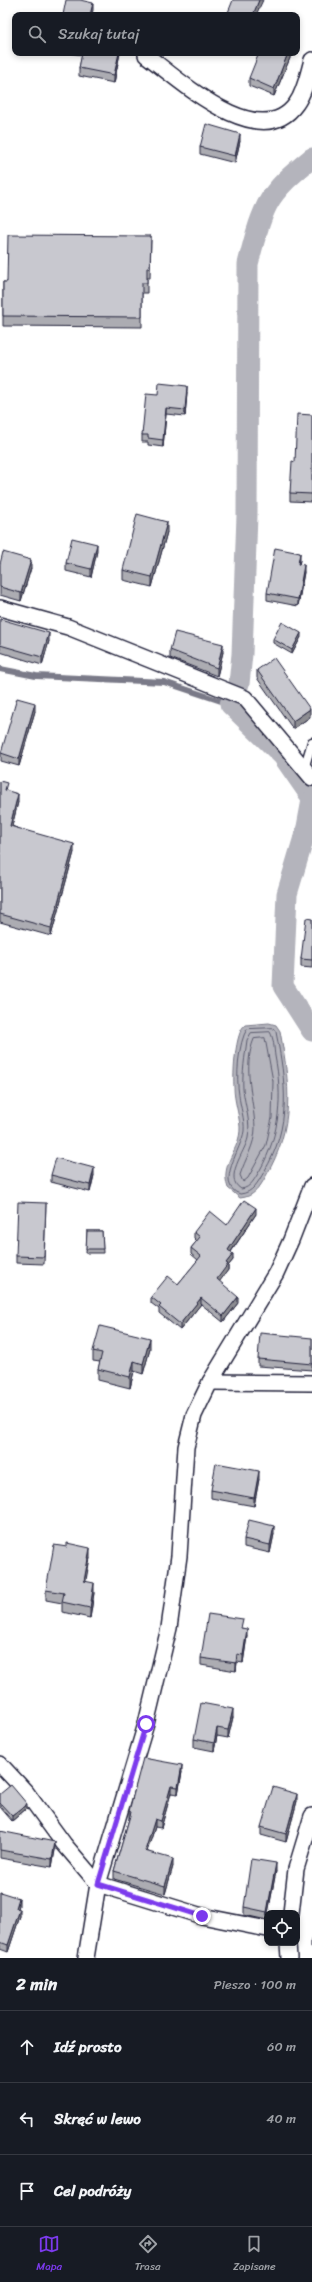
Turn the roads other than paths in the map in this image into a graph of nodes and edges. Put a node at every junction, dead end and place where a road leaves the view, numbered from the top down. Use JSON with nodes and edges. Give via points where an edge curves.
{"nodes":[{"id":1,"x":147,"y":56,"type":"edge"},
{"id":2,"x":312,"y":60,"type":"edge"},
{"id":3,"x":0,"y":608,"type":"edge"},
{"id":4,"x":312,"y":742,"type":"edge"},
{"id":5,"x":308,"y":773,"type":"edge"},
{"id":6,"x":312,"y":1186,"type":"edge"},
{"id":7,"x":210,"y":1382,"type":"junction"},
{"id":8,"x":312,"y":1383,"type":"edge"},
{"id":9,"x":0,"y":1764,"type":"edge"},
{"id":10,"x":312,"y":1816,"type":"edge"},
{"id":11,"x":98,"y":1884,"type":"junction"},
{"id":12,"x":291,"y":1910,"type":"edge"},
{"id":13,"x":264,"y":1928,"type":"edge"},
{"id":14,"x":288,"y":1946,"type":"edge"},
{"id":15,"x":86,"y":1958,"type":"edge"},
{"id":16,"x":289,"y":1958,"type":"edge"}],
"edges":[{"from":1,"to":2,"type":"street","via":[[213,106],[241,117],[260,120],[279,118],[296,103]]},
{"from":3,"to":5,"type":"street","via":[[68,627],[245,698]]},
{"from":4,"to":5,"type":"lane"},
{"from":6,"to":7,"type":"street","via":[[292,1240],[276,1272]]},
{"from":7,"to":8,"type":"street"},
{"from":7,"to":11,"type":"street","via":[[194,1415],[186,1447],[179,1556],[169,1628],[146,1724]]},
{"from":9,"to":11,"type":"street","via":[[26,1792],[64,1844]]},
{"from":10,"to":12,"type":"street","via":[[296,1869]]},
{"from":11,"to":13,"type":"street","via":[[202,1916]]},
{"from":11,"to":15,"type":"street"},
{"from":14,"to":16,"type":"street"}]}
